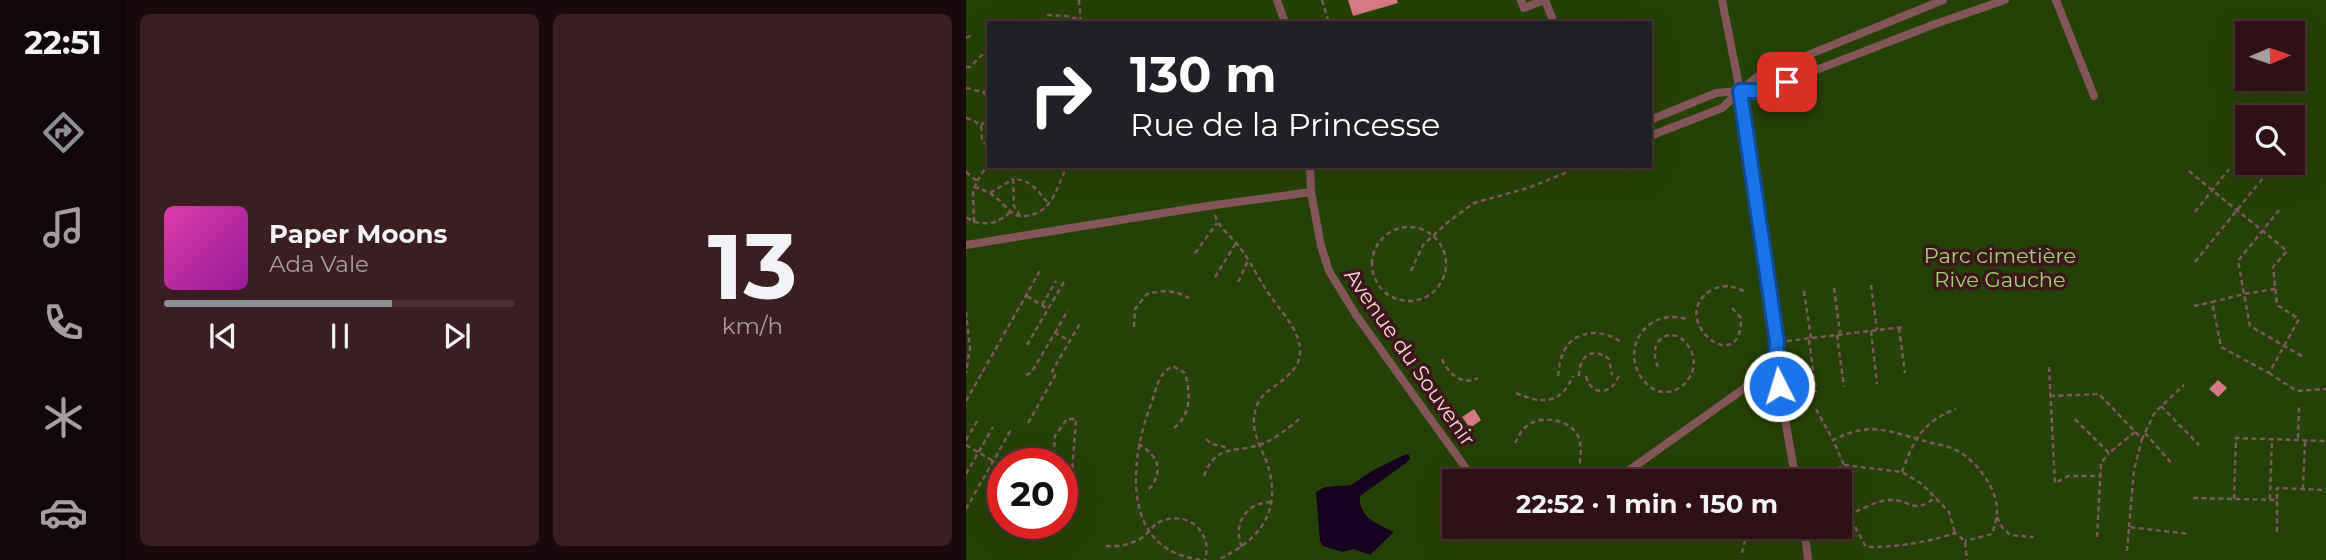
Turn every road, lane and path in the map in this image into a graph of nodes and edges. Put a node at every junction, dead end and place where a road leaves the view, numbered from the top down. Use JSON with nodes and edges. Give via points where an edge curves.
{"nodes":[{"id":1,"x":1079,"y":0,"type":"edge"},
{"id":2,"x":1277,"y":0,"type":"edge"},
{"id":3,"x":1322,"y":0,"type":"edge"},
{"id":4,"x":1521,"y":0,"type":"edge"},
{"id":5,"x":1544,"y":0,"type":"edge"},
{"id":6,"x":1722,"y":0,"type":"edge"},
{"id":7,"x":1943,"y":0,"type":"edge"},
{"id":8,"x":2005,"y":0,"type":"edge"},
{"id":9,"x":2056,"y":0,"type":"edge"},
{"id":10,"x":1043,"y":21,"type":"edge"},
{"id":11,"x":1081,"y":21,"type":"edge"},
{"id":12,"x":1284,"y":21,"type":"edge"},
{"id":13,"x":1328,"y":21,"type":"edge"},
{"id":14,"x":1553,"y":21,"type":"edge"},
{"id":15,"x":972,"y":35,"type":"dead end"},
{"id":16,"x":966,"y":38,"type":"edge"},
{"id":17,"x":987,"y":50,"type":"edge"},
{"id":18,"x":966,"y":67,"type":"edge"},
{"id":19,"x":966,"y":88,"type":"edge"},
{"id":20,"x":987,"y":91,"type":"edge"},
{"id":21,"x":1740,"y":91,"type":"junction"},
{"id":22,"x":983,"y":92,"type":"junction"},
{"id":23,"x":2094,"y":96,"type":"dead end"},
{"id":24,"x":987,"y":97,"type":"edge"},
{"id":25,"x":966,"y":118,"type":"edge"},
{"id":26,"x":987,"y":118,"type":"edge"},
{"id":27,"x":1652,"y":119,"type":"edge"},
{"id":28,"x":981,"y":126,"type":"junction"},
{"id":29,"x":1652,"y":135,"type":"edge"},
{"id":30,"x":987,"y":146,"type":"edge"},
{"id":31,"x":987,"y":166,"type":"edge"},
{"id":32,"x":1066,"y":168,"type":"edge"},
{"id":33,"x":1310,"y":168,"type":"edge"},
{"id":34,"x":1566,"y":168,"type":"edge"},
{"id":35,"x":2230,"y":169,"type":"dead end"},
{"id":36,"x":2189,"y":171,"type":"dead end"},
{"id":37,"x":966,"y":172,"type":"edge"},
{"id":38,"x":2263,"y":178,"type":"dead end"},
{"id":39,"x":1013,"y":179,"type":"junction"},
{"id":40,"x":977,"y":181,"type":"junction"},
{"id":41,"x":974,"y":187,"type":"junction"},
{"id":42,"x":2212,"y":191,"type":"junction"},
{"id":43,"x":1311,"y":192,"type":"junction"},
{"id":44,"x":990,"y":193,"type":"junction"},
{"id":45,"x":1049,"y":204,"type":"junction"},
{"id":46,"x":1212,"y":206,"type":"junction"},
{"id":47,"x":2279,"y":210,"type":"dead end"},
{"id":48,"x":2238,"y":211,"type":"junction"},
{"id":49,"x":1010,"y":212,"type":"junction"},
{"id":50,"x":2195,"y":212,"type":"dead end"},
{"id":51,"x":1020,"y":216,"type":"junction"},
{"id":52,"x":966,"y":217,"type":"edge"},
{"id":53,"x":974,"y":222,"type":"junction"},
{"id":54,"x":1217,"y":223,"type":"junction"},
{"id":55,"x":2263,"y":230,"type":"junction"},
{"id":56,"x":1434,"y":235,"type":"junction"},
{"id":57,"x":1236,"y":243,"type":"junction"},
{"id":58,"x":966,"y":245,"type":"edge"},
{"id":59,"x":1195,"y":253,"type":"dead end"},
{"id":60,"x":1248,"y":261,"type":"junction"},
{"id":61,"x":2195,"y":262,"type":"dead end"},
{"id":62,"x":1041,"y":269,"type":"dead end"},
{"id":63,"x":1411,"y":271,"type":"dead end"},
{"id":64,"x":1215,"y":277,"type":"dead end"},
{"id":65,"x":1056,"y":281,"type":"dead end"},
{"id":66,"x":1064,"y":282,"type":"dead end"},
{"id":67,"x":1238,"y":282,"type":"dead end"},
{"id":68,"x":1871,"y":285,"type":"dead end"},
{"id":69,"x":1834,"y":288,"type":"dead end"},
{"id":70,"x":2275,"y":289,"type":"junction"},
{"id":71,"x":1744,"y":291,"type":"dead end"},
{"id":72,"x":1804,"y":291,"type":"dead end"},
{"id":73,"x":2244,"y":295,"type":"junction"},
{"id":74,"x":1026,"y":296,"type":"junction"},
{"id":75,"x":1188,"y":298,"type":"dead end"},
{"id":76,"x":2212,"y":302,"type":"junction"},
{"id":77,"x":1042,"y":305,"type":"junction"},
{"id":78,"x":2194,"y":306,"type":"dead end"},
{"id":79,"x":1048,"y":309,"type":"junction"},
{"id":80,"x":1732,"y":309,"type":"dead end"},
{"id":81,"x":1068,"y":310,"type":"dead end"},
{"id":82,"x":966,"y":312,"type":"edge"},
{"id":83,"x":1686,"y":319,"type":"dead end"},
{"id":84,"x":1081,"y":322,"type":"dead end"},
{"id":85,"x":1134,"y":327,"type":"dead end"},
{"id":86,"x":1877,"y":330,"type":"junction"},
{"id":87,"x":1871,"y":331,"type":"junction"},
{"id":88,"x":1055,"y":333,"type":"junction"},
{"id":89,"x":1839,"y":335,"type":"junction"},
{"id":90,"x":1810,"y":338,"type":"junction"},
{"id":91,"x":1070,"y":341,"type":"junction"},
{"id":92,"x":1777,"y":342,"type":"junction"},
{"id":93,"x":1622,"y":343,"type":"dead end"},
{"id":94,"x":1027,"y":345,"type":"dead end"},
{"id":95,"x":2284,"y":346,"type":"junction"},
{"id":96,"x":2305,"y":358,"type":"dead end"},
{"id":97,"x":1442,"y":359,"type":"dead end"},
{"id":98,"x":1775,"y":363,"type":"junction"},
{"id":99,"x":1658,"y":367,"type":"dead end"},
{"id":100,"x":2049,"y":367,"type":"dead end"},
{"id":101,"x":966,"y":373,"type":"edge"},
{"id":102,"x":1905,"y":373,"type":"dead end"},
{"id":103,"x":2269,"y":373,"type":"junction"},
{"id":104,"x":1026,"y":375,"type":"dead end"},
{"id":105,"x":1612,"y":375,"type":"dead end"},
{"id":106,"x":1619,"y":375,"type":"dead end"},
{"id":107,"x":1558,"y":376,"type":"dead end"},
{"id":108,"x":1573,"y":376,"type":"dead end"},
{"id":109,"x":1579,"y":376,"type":"dead end"},
{"id":110,"x":1586,"y":376,"type":"dead end"},
{"id":111,"x":1478,"y":378,"type":"dead end"},
{"id":112,"x":1877,"y":384,"type":"dead end"},
{"id":113,"x":2184,"y":385,"type":"dead end"},
{"id":114,"x":1844,"y":387,"type":"dead end"},
{"id":115,"x":2326,"y":389,"type":"edge"},
{"id":116,"x":1816,"y":392,"type":"dead end"},
{"id":117,"x":1516,"y":393,"type":"dead end"},
{"id":118,"x":2050,"y":396,"type":"junction"},
{"id":119,"x":966,"y":401,"type":"edge"},
{"id":120,"x":2161,"y":406,"type":"junction"},
{"id":121,"x":2299,"y":407,"type":"dead end"},
{"id":122,"x":1816,"y":409,"type":"dead end"},
{"id":123,"x":1956,"y":409,"type":"dead end"},
{"id":124,"x":1302,"y":417,"type":"dead end"},
{"id":125,"x":979,"y":418,"type":"dead end"},
{"id":126,"x":2075,"y":419,"type":"dead end"},
{"id":127,"x":1028,"y":423,"type":"dead end"},
{"id":128,"x":993,"y":427,"type":"dead end"},
{"id":129,"x":1012,"y":428,"type":"dead end"},
{"id":130,"x":1174,"y":428,"type":"dead end"},
{"id":131,"x":2135,"y":432,"type":"junction"},
{"id":132,"x":2145,"y":433,"type":"junction"},
{"id":133,"x":1916,"y":438,"type":"junction"},
{"id":134,"x":1206,"y":439,"type":"dead end"},
{"id":135,"x":2141,"y":439,"type":"junction"},
{"id":136,"x":2272,"y":439,"type":"junction"},
{"id":137,"x":966,"y":440,"type":"edge"},
{"id":138,"x":1832,"y":440,"type":"junction"},
{"id":139,"x":2298,"y":440,"type":"junction"},
{"id":140,"x":2305,"y":440,"type":"junction"},
{"id":141,"x":2326,"y":441,"type":"edge"},
{"id":142,"x":1515,"y":443,"type":"dead end"},
{"id":143,"x":1138,"y":444,"type":"junction"},
{"id":144,"x":966,"y":445,"type":"edge"},
{"id":145,"x":1259,"y":445,"type":"junction"},
{"id":146,"x":2199,"y":445,"type":"dead end"},
{"id":147,"x":1000,"y":448,"type":"edge"},
{"id":148,"x":1054,"y":448,"type":"edge"},
{"id":149,"x":1074,"y":448,"type":"edge"},
{"id":150,"x":1232,"y":449,"type":"junction"},
{"id":151,"x":978,"y":452,"type":"junction"},
{"id":152,"x":2109,"y":453,"type":"junction"},
{"id":153,"x":987,"y":457,"type":"edge"},
{"id":154,"x":1844,"y":465,"type":"junction"},
{"id":155,"x":2173,"y":465,"type":"dead end"},
{"id":156,"x":1466,"y":469,"type":"edge"},
{"id":157,"x":1579,"y":469,"type":"edge"},
{"id":158,"x":1631,"y":469,"type":"edge"},
{"id":159,"x":1794,"y":469,"type":"edge"},
{"id":160,"x":1837,"y":469,"type":"edge"},
{"id":161,"x":987,"y":471,"type":"edge"},
{"id":162,"x":1902,"y":472,"type":"junction"},
{"id":163,"x":966,"y":474,"type":"edge"},
{"id":164,"x":1204,"y":476,"type":"dead end"},
{"id":165,"x":2100,"y":476,"type":"junction"},
{"id":166,"x":2303,"y":489,"type":"junction"},
{"id":167,"x":2326,"y":490,"type":"edge"},
{"id":168,"x":1146,"y":492,"type":"dead end"},
{"id":169,"x":1936,"y":497,"type":"junction"},
{"id":170,"x":2193,"y":498,"type":"dead end"},
{"id":171,"x":2234,"y":499,"type":"junction"},
{"id":172,"x":2270,"y":500,"type":"junction"},
{"id":173,"x":2277,"y":500,"type":"junction"},
{"id":174,"x":968,"y":501,"type":"edge"},
{"id":175,"x":1272,"y":502,"type":"junction"},
{"id":176,"x":966,"y":509,"type":"edge"},
{"id":177,"x":1852,"y":513,"type":"edge"},
{"id":178,"x":1997,"y":517,"type":"junction"},
{"id":179,"x":1852,"y":523,"type":"edge"},
{"id":180,"x":2129,"y":527,"type":"junction"},
{"id":181,"x":1149,"y":531,"type":"junction"},
{"id":182,"x":2277,"y":531,"type":"dead end"},
{"id":183,"x":1955,"y":533,"type":"junction"},
{"id":184,"x":2189,"y":534,"type":"dead end"},
{"id":185,"x":2034,"y":537,"type":"dead end"},
{"id":186,"x":2097,"y":537,"type":"dead end"},
{"id":187,"x":1745,"y":539,"type":"edge"},
{"id":188,"x":1805,"y":539,"type":"edge"},
{"id":189,"x":1965,"y":541,"type":"junction"},
{"id":190,"x":1106,"y":546,"type":"dead end"},
{"id":191,"x":1242,"y":548,"type":"junction"},
{"id":192,"x":2127,"y":551,"type":"dead end"},
{"id":193,"x":1742,"y":553,"type":"dead end"},
{"id":194,"x":1204,"y":560,"type":"edge"},
{"id":195,"x":1217,"y":560,"type":"edge"},
{"id":196,"x":1808,"y":560,"type":"edge"},
{"id":197,"x":1967,"y":560,"type":"edge"}],
"edges":[{"from":1,"to":11,"type":"path"},
{"from":2,"to":12,"type":"lane"},
{"from":3,"to":13,"type":"path"},
{"from":4,"to":5,"type":"lane","via":[[1524,8]]},
{"from":5,"to":14,"type":"lane"},
{"from":6,"to":21,"type":"lane"},
{"from":7,"to":21,"type":"lane","via":[[1759,75]]},
{"from":8,"to":21,"type":"lane","via":[[1762,91]]},
{"from":9,"to":23,"type":"lane"},
{"from":10,"to":11,"type":"path","via":[[1048,15]]},
{"from":15,"to":16,"type":"path"},
{"from":17,"to":18,"type":"path"},
{"from":19,"to":22,"type":"path"},
{"from":20,"to":22,"type":"path"},
{"from":21,"to":27,"type":"lane","via":[[1716,93]]},
{"from":21,"to":29,"type":"lane","via":[[1722,108]]},
{"from":21,"to":92,"type":"lane"},
{"from":22,"to":24,"type":"path"},
{"from":25,"to":28,"type":"path"},
{"from":26,"to":28,"type":"path"},
{"from":28,"to":30,"type":"path"},
{"from":31,"to":40,"type":"path"},
{"from":32,"to":45,"type":"path"},
{"from":33,"to":43,"type":"lane","name":"Avenue du Souvenir"},
{"from":34,"to":56,"type":"path","via":[[1565,173],[1541,183],[1474,203]]},
{"from":35,"to":42,"type":"path"},
{"from":36,"to":42,"type":"path"},
{"from":37,"to":40,"type":"path"},
{"from":38,"to":48,"type":"path"},
{"from":39,"to":44,"type":"path"},
{"from":39,"to":45,"type":"path","via":[[1023,179]]},
{"from":39,"to":51,"type":"path","via":[[1014,206]]},
{"from":40,"to":41,"type":"path"},
{"from":41,"to":44,"type":"path"},
{"from":41,"to":53,"type":"path"},
{"from":42,"to":48,"type":"path"},
{"from":42,"to":50,"type":"path"},
{"from":43,"to":46,"type":"lane"},
{"from":43,"to":156,"type":"lane","name":"Avenue du Souvenir","via":[[1329,271]]},
{"from":44,"to":49,"type":"path"},
{"from":45,"to":51,"type":"path","via":[[1036,214]]},
{"from":46,"to":54,"type":"path"},
{"from":46,"to":58,"type":"lane"},
{"from":47,"to":55,"type":"path"},
{"from":48,"to":55,"type":"path"},
{"from":48,"to":61,"type":"path"},
{"from":49,"to":51,"type":"path"},
{"from":49,"to":53,"type":"path","via":[[989,224]]},
{"from":52,"to":53,"type":"path"},
{"from":54,"to":57,"type":"path"},
{"from":54,"to":59,"type":"path"},
{"from":55,"to":70,"type":"path","via":[[2287,251],[2273,267]]},
{"from":55,"to":73,"type":"path","via":[[2238,261]]},
{"from":56,"to":56,"type":"path","via":[[1408,226],[1382,237],[1371,262],[1380,288],[1408,302],[1424,299],[1437,289],[1447,265]]},
{"from":56,"to":63,"type":"path","via":[[1423,245]]},
{"from":57,"to":60,"type":"path"},
{"from":57,"to":64,"type":"path"},
{"from":60,"to":67,"type":"path"},
{"from":60,"to":145,"type":"path","via":[[1292,325],[1300,350],[1296,367],[1259,399],[1254,416]]},
{"from":62,"to":74,"type":"path"},
{"from":65,"to":77,"type":"path"},
{"from":66,"to":79,"type":"path"},
{"from":68,"to":86,"type":"path"},
{"from":69,"to":89,"type":"path"},
{"from":70,"to":73,"type":"path"},
{"from":70,"to":95,"type":"path","via":[[2277,305],[2299,319]]},
{"from":71,"to":80,"type":"path","via":[[1722,286],[1702,298],[1697,322],[1714,343],[1730,344],[1738,339],[1741,318]]},
{"from":72,"to":90,"type":"path"},
{"from":73,"to":76,"type":"path"},
{"from":73,"to":95,"type":"path","via":[[2250,326]]},
{"from":74,"to":77,"type":"path"},
{"from":74,"to":119,"type":"path"},
{"from":75,"to":85,"type":"path","via":[[1179,292],[1147,294],[1135,309]]},
{"from":76,"to":78,"type":"path"},
{"from":76,"to":103,"type":"path","via":[[2221,347]]},
{"from":77,"to":79,"type":"path"},
{"from":79,"to":94,"type":"path"},
{"from":81,"to":88,"type":"path"},
{"from":82,"to":101,"type":"path","via":[[970,348]]},
{"from":83,"to":99,"type":"path","via":[[1663,317],[1649,323],[1634,348],[1634,362],[1645,383],[1668,393],[1678,390],[1692,374],[1690,347],[1674,336],[1664,336],[1654,349]]},
{"from":84,"to":91,"type":"path"},
{"from":86,"to":87,"type":"path"},
{"from":86,"to":102,"type":"path","via":[[1901,327]]},
{"from":87,"to":89,"type":"path"},
{"from":87,"to":112,"type":"path"},
{"from":88,"to":91,"type":"path"},
{"from":88,"to":104,"type":"path"},
{"from":89,"to":90,"type":"path"},
{"from":89,"to":114,"type":"path"},
{"from":90,"to":92,"type":"path"},
{"from":90,"to":116,"type":"path"},
{"from":91,"to":127,"type":"path"},
{"from":92,"to":98,"type":"lane"},
{"from":93,"to":107,"type":"path","via":[[1601,333],[1578,337],[1563,354]]},
{"from":95,"to":96,"type":"path"},
{"from":95,"to":103,"type":"path"},
{"from":97,"to":111,"type":"path","via":[[1452,376],[1471,381]]},
{"from":98,"to":158,"type":"lane"},
{"from":98,"to":159,"type":"lane"},
{"from":100,"to":118,"type":"path"},
{"from":103,"to":115,"type":"path","via":[[2297,391]]},
{"from":105,"to":109,"type":"path","via":[[1609,359],[1593,353],[1581,362]]},
{"from":106,"to":110,"type":"path","via":[[1611,389],[1603,392],[1589,386]]},
{"from":108,"to":117,"type":"path","via":[[1563,394],[1555,398],[1544,401]]},
{"from":113,"to":120,"type":"path"},
{"from":118,"to":131,"type":"path","via":[[2099,394]]},
{"from":118,"to":165,"type":"path","via":[[2055,483],[2068,476]]},
{"from":120,"to":132,"type":"path"},
{"from":120,"to":146,"type":"path"},
{"from":121,"to":139,"type":"path"},
{"from":122,"to":138,"type":"path"},
{"from":123,"to":133,"type":"path","via":[[1941,414]]},
{"from":124,"to":145,"type":"path"},
{"from":125,"to":137,"type":"path"},
{"from":126,"to":152,"type":"path"},
{"from":128,"to":151,"type":"path"},
{"from":129,"to":147,"type":"path"},
{"from":130,"to":143,"type":"path","via":[[1186,414],[1189,385],[1185,373],[1173,366],[1158,381]]},
{"from":131,"to":135,"type":"path"},
{"from":131,"to":152,"type":"path"},
{"from":132,"to":135,"type":"path"},
{"from":132,"to":155,"type":"path"},
{"from":133,"to":138,"type":"path","via":[[1878,429],[1850,432]]},
{"from":133,"to":162,"type":"path"},
{"from":133,"to":178,"type":"path","via":[[1957,450],[1977,466],[1996,502]]},
{"from":134,"to":150,"type":"path"},
{"from":135,"to":180,"type":"path"},
{"from":136,"to":139,"type":"path"},
{"from":136,"to":171,"type":"path","via":[[2236,438]]},
{"from":136,"to":172,"type":"path"},
{"from":138,"to":154,"type":"path"},
{"from":139,"to":140,"type":"path"},
{"from":140,"to":141,"type":"path"},
{"from":140,"to":166,"type":"path"},
{"from":142,"to":157,"type":"path","via":[[1527,426],[1537,421],[1562,423],[1579,438]]},
{"from":143,"to":168,"type":"path","via":[[1156,459],[1158,470],[1158,478]]},
{"from":143,"to":181,"type":"path","via":[[1134,479]]},
{"from":144,"to":151,"type":"path"},
{"from":145,"to":150,"type":"path"},
{"from":145,"to":175,"type":"path","via":[[1267,464]]},
{"from":148,"to":149,"type":"path","via":[[1055,436],[1067,419],[1076,419]]},
{"from":150,"to":164,"type":"path","via":[[1215,457]]},
{"from":151,"to":153,"type":"path"},
{"from":151,"to":163,"type":"path"},
{"from":152,"to":165,"type":"path","via":[[2101,463]]},
{"from":154,"to":160,"type":"path"},
{"from":154,"to":162,"type":"path"},
{"from":161,"to":174,"type":"path"},
{"from":162,"to":169,"type":"path"},
{"from":165,"to":186,"type":"path"},
{"from":166,"to":167,"type":"path"},
{"from":166,"to":173,"type":"path","via":[[2277,488]]},
{"from":169,"to":177,"type":"path","via":[[1917,507],[1885,500]]},
{"from":169,"to":183,"type":"path","via":[[1949,512]]},
{"from":170,"to":171,"type":"path"},
{"from":171,"to":172,"type":"path"},
{"from":172,"to":173,"type":"path"},
{"from":173,"to":182,"type":"path"},
{"from":174,"to":176,"type":"path"},
{"from":175,"to":191,"type":"path","via":[[1267,520]]},
{"from":175,"to":191,"type":"path","via":[[1257,504],[1244,514],[1238,529]]},
{"from":178,"to":185,"type":"path","via":[[2010,535]]},
{"from":178,"to":189,"type":"path","via":[[1992,534]]},
{"from":179,"to":183,"type":"path","via":[[1866,547],[1899,547]]},
{"from":180,"to":184,"type":"path"},
{"from":180,"to":192,"type":"path"},
{"from":181,"to":190,"type":"path","via":[[1130,543]]},
{"from":181,"to":194,"type":"path","via":[[1164,549]]},
{"from":181,"to":194,"type":"path","via":[[1170,518],[1187,519],[1204,536]]},
{"from":183,"to":189,"type":"path"},
{"from":187,"to":193,"type":"path"},
{"from":188,"to":196,"type":"lane"},
{"from":189,"to":197,"type":"path"},
{"from":191,"to":195,"type":"path"}]}
